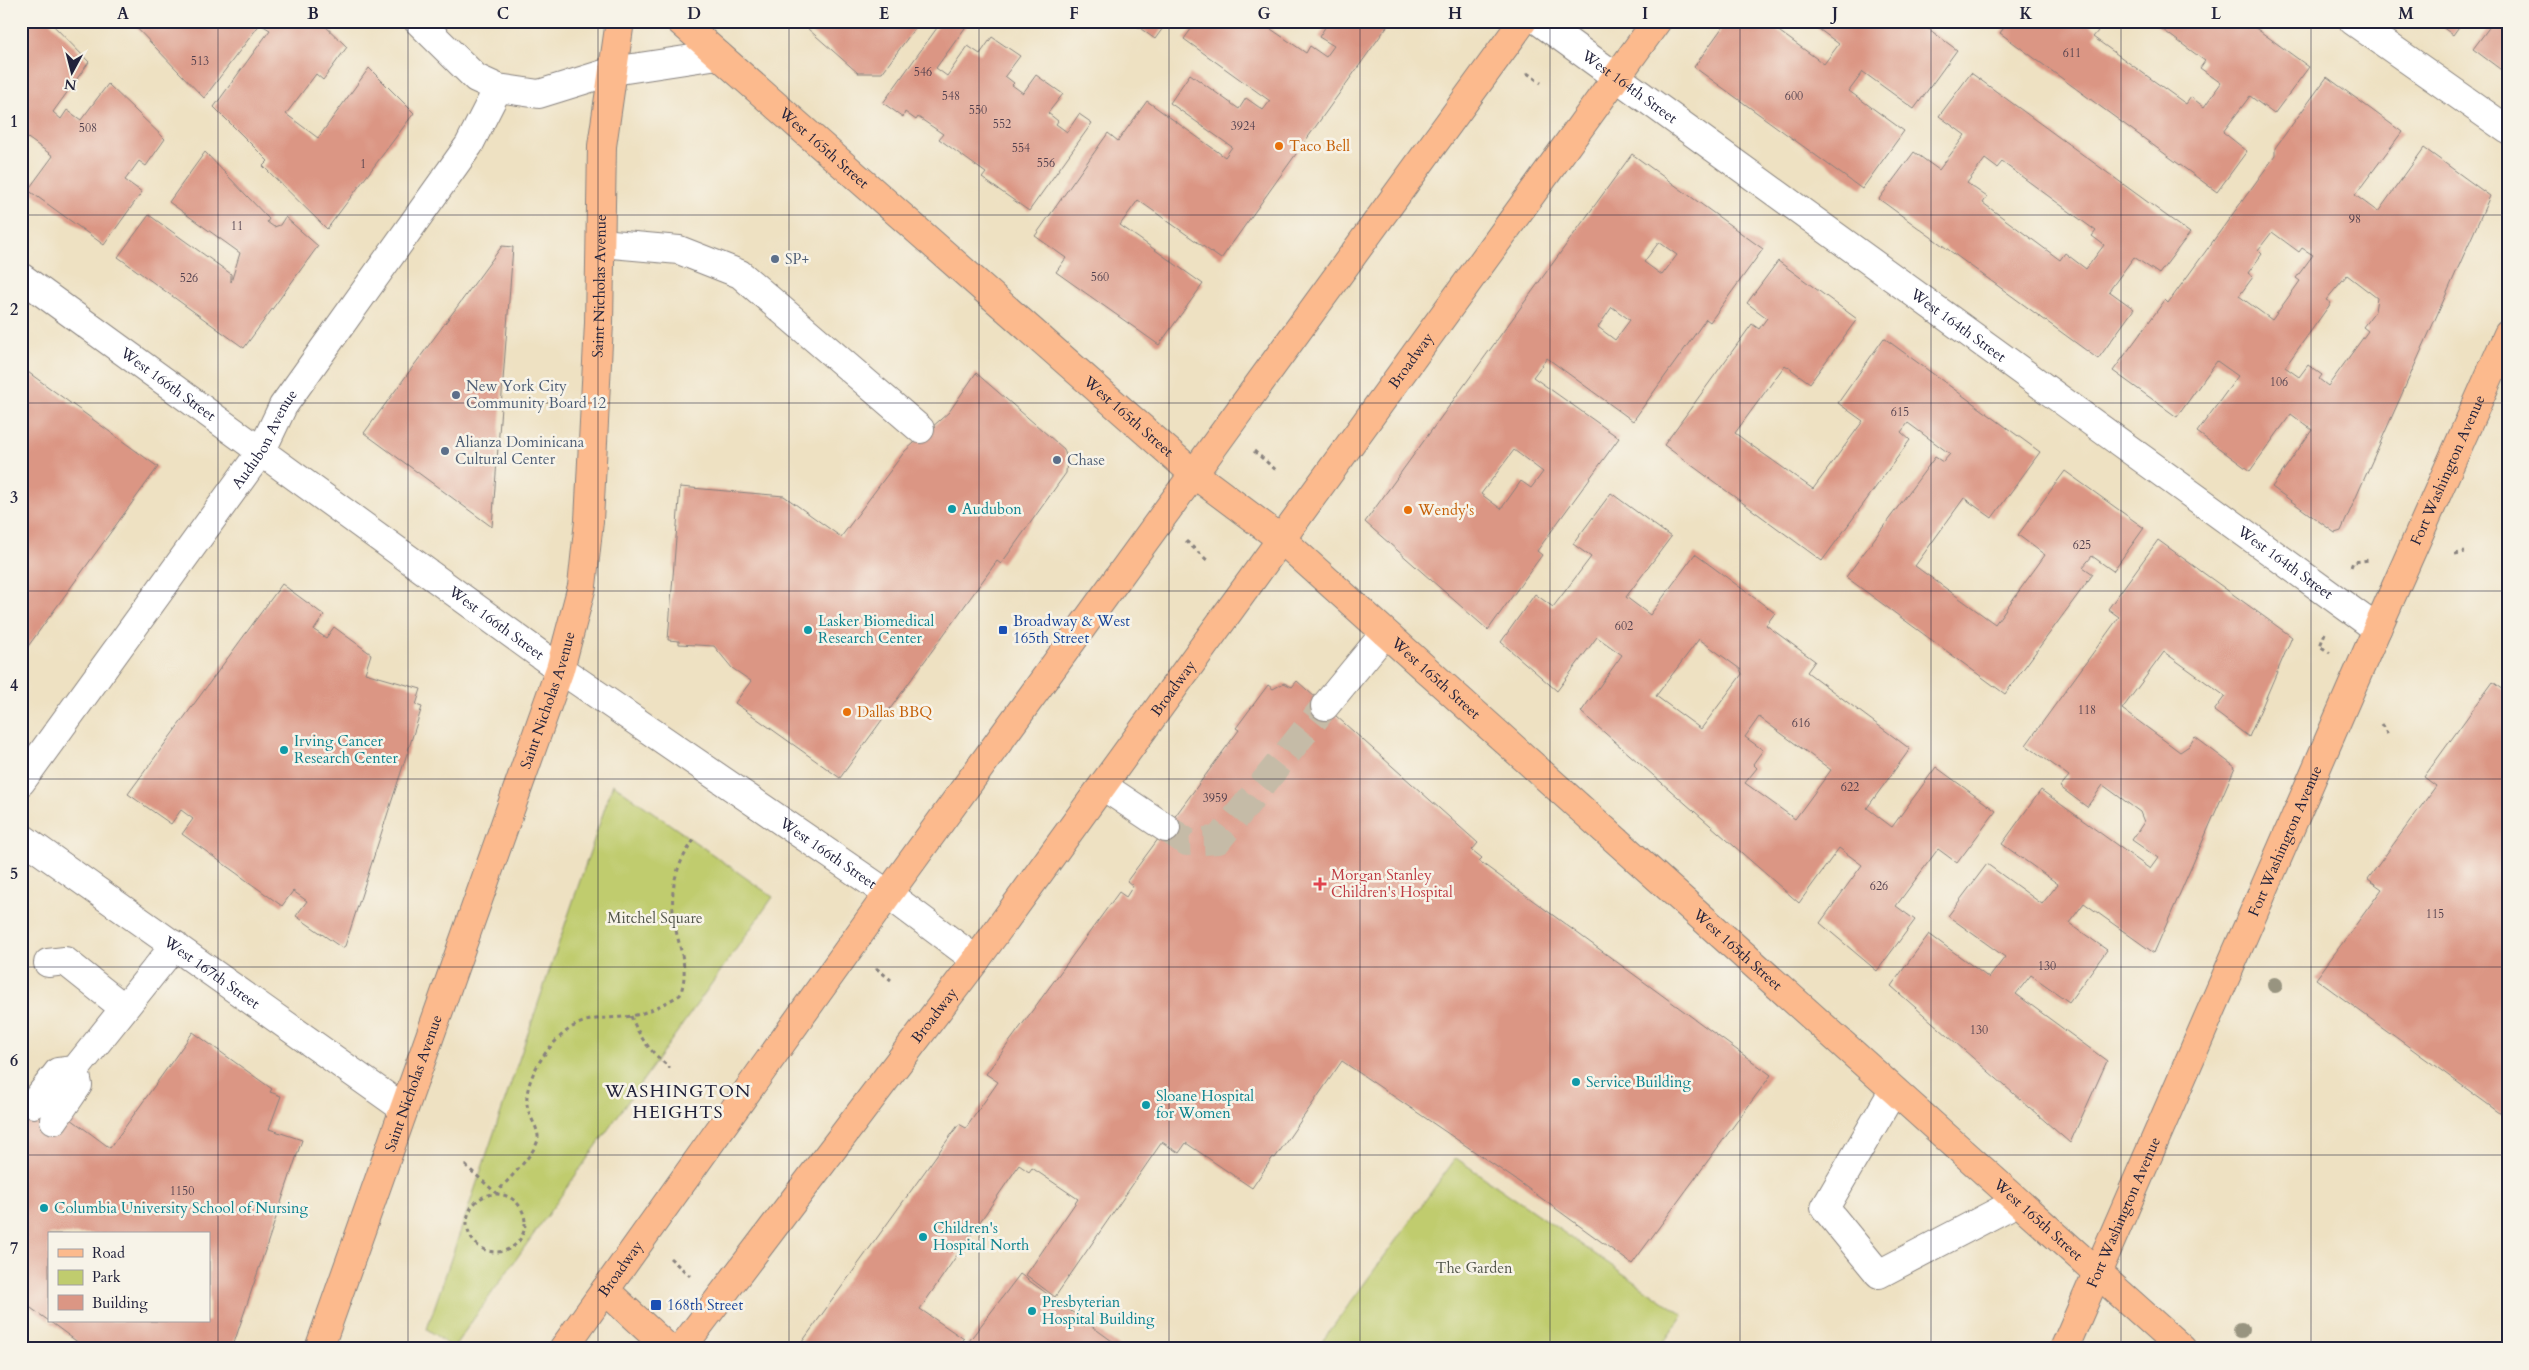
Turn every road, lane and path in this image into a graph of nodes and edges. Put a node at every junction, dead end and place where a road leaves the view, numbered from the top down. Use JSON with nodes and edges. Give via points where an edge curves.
{"nodes":[{"id":1,"x":418,"y":21,"type":"edge"},
{"id":2,"x":620,"y":21,"type":"edge"},
{"id":3,"x":680,"y":21,"type":"edge"},
{"id":4,"x":1522,"y":21,"type":"edge"},
{"id":5,"x":1539,"y":21,"type":"edge"},
{"id":6,"x":1657,"y":21,"type":"edge"},
{"id":7,"x":2353,"y":21,"type":"edge"},
{"id":8,"x":718,"y":55,"type":"junction"},
{"id":9,"x":613,"y":71,"type":"junction"},
{"id":10,"x":1615,"y":78,"type":"junction"},
{"id":11,"x":498,"y":88,"type":"junction"},
{"id":12,"x":2508,"y":130,"type":"edge"},
{"id":13,"x":601,"y":243,"type":"junction"},
{"id":14,"x":21,"y":276,"type":"edge"},
{"id":15,"x":2508,"y":334,"type":"edge"},
{"id":16,"x":920,"y":429,"type":"dead end"},
{"id":17,"x":1250,"y":447,"type":"dead end"},
{"id":18,"x":262,"y":450,"type":"junction"},
{"id":19,"x":1276,"y":470,"type":"dead end"},
{"id":20,"x":1194,"y":474,"type":"junction"},
{"id":21,"x":1281,"y":539,"type":"junction"},
{"id":22,"x":2465,"y":552,"type":"dead end"},
{"id":23,"x":2455,"y":554,"type":"dead end"},
{"id":24,"x":2369,"y":560,"type":"dead end"},
{"id":25,"x":2350,"y":569,"type":"dead end"},
{"id":26,"x":2377,"y":629,"type":"junction"},
{"id":27,"x":2326,"y":632,"type":"dead end"},
{"id":28,"x":1384,"y":633,"type":"junction"},
{"id":29,"x":2330,"y":654,"type":"dead end"},
{"id":30,"x":560,"y":669,"type":"junction"},
{"id":31,"x":1325,"y":706,"type":"tunnel mouth"},
{"id":32,"x":2381,"y":724,"type":"dead end"},
{"id":33,"x":2389,"y":736,"type":"dead end"},
{"id":34,"x":21,"y":782,"type":"edge"},
{"id":35,"x":1103,"y":786,"type":"junction"},
{"id":36,"x":1166,"y":828,"type":"tunnel mouth"},
{"id":37,"x":21,"y":837,"type":"edge"},
{"id":38,"x":696,"y":837,"type":"dead end"},
{"id":39,"x":888,"y":894,"type":"junction"},
{"id":40,"x":175,"y":945,"type":"junction"},
{"id":41,"x":976,"y":960,"type":"junction"},
{"id":42,"x":48,"y":963,"type":"dead end"},
{"id":43,"x":124,"y":1008,"type":"junction"},
{"id":44,"x":631,"y":1016,"type":"junction"},
{"id":45,"x":670,"y":1068,"type":"dead end"},
{"id":46,"x":1893,"y":1090,"type":"junction"},
{"id":47,"x":403,"y":1108,"type":"junction"},
{"id":48,"x":43,"y":1112,"type":"dead end"},
{"id":49,"x":465,"y":1165,"type":"dead end"},
{"id":50,"x":496,"y":1193,"type":"junction"},
{"id":51,"x":2017,"y":1202,"type":"junction"},
{"id":52,"x":2097,"y":1273,"type":"junction"},
{"id":53,"x":605,"y":1290,"type":"junction"},
{"id":54,"x":319,"y":1349,"type":"edge"},
{"id":55,"x":563,"y":1349,"type":"edge"},
{"id":56,"x":669,"y":1349,"type":"edge"},
{"id":57,"x":681,"y":1349,"type":"edge"},
{"id":58,"x":2064,"y":1349,"type":"edge"},
{"id":59,"x":2182,"y":1349,"type":"edge"}],
"edges":[{"from":1,"to":11,"type":"street","via":[[466,71]]},
{"from":2,"to":9,"type":"main road","name":"Saint Nicholas Avenue"},
{"from":3,"to":8,"type":"main road","name":"West 165th Street"},
{"from":4,"to":20,"type":"main road","name":"Broadway"},
{"from":5,"to":10,"type":"street","name":"West 164th Street"},
{"from":6,"to":10,"type":"main road","name":"Broadway"},
{"from":7,"to":12,"type":"street"},
{"from":8,"to":9,"type":"street"},
{"from":8,"to":20,"type":"main road","name":"West 165th Street"},
{"from":9,"to":11,"type":"street","via":[[538,94]]},
{"from":9,"to":13,"type":"main road","name":"Saint Nicholas Avenue","via":[[602,146]]},
{"from":10,"to":21,"type":"main road","name":"Broadway"},
{"from":10,"to":26,"type":"street","name":"West 164th Street"},
{"from":11,"to":18,"type":"street","name":"Audubon Avenue","via":[[469,145],[283,406]]},
{"from":13,"to":16,"type":"street","via":[[679,250],[740,274]]},
{"from":13,"to":30,"type":"main road","name":"Saint Nicholas Avenue","via":[[589,521],[582,586]]},
{"from":14,"to":18,"type":"street","name":"West 166th Street"},
{"from":15,"to":26,"type":"main road","name":"Fort Washington Avenue"},
{"from":17,"to":19,"type":"path"},
{"from":18,"to":30,"type":"street","name":"West 166th Street"},
{"from":18,"to":34,"type":"street","name":"Audubon Avenue"},
{"from":20,"to":21,"type":"main road","name":"West 165th Street"},
{"from":20,"to":39,"type":"main road","name":"Broadway"},
{"from":21,"to":28,"type":"main road","name":"West 165th Street"},
{"from":21,"to":35,"type":"main road","name":"Broadway"},
{"from":22,"to":23,"type":"path"},
{"from":24,"to":25,"type":"path","via":[[2353,562]]},
{"from":26,"to":52,"type":"main road","name":"Fort Washington Avenue"},
{"from":27,"to":29,"type":"path","via":[[2320,646]]},
{"from":28,"to":31,"type":"street"},
{"from":28,"to":46,"type":"main road","name":"West 165th Street"},
{"from":30,"to":39,"type":"street","name":"West 166th Street"},
{"from":30,"to":47,"type":"main road","name":"Saint Nicholas Avenue"},
{"from":32,"to":33,"type":"path"},
{"from":35,"to":36,"type":"street"},
{"from":35,"to":41,"type":"main road","name":"Broadway"},
{"from":37,"to":40,"type":"street","name":"West 167th Street"},
{"from":38,"to":44,"type":"path","via":[[681,858],[675,874],[674,914],[685,980],[680,996]]},
{"from":39,"to":41,"type":"street","name":"West 166th Street"},
{"from":39,"to":53,"type":"main road","name":"Broadway"},
{"from":40,"to":43,"type":"street"},
{"from":40,"to":47,"type":"street","name":"West 167th Street"},
{"from":41,"to":57,"type":"main road","name":"Broadway"},
{"from":42,"to":43,"type":"street","via":[[65,961]]},
{"from":43,"to":48,"type":"street","via":[[75,1070],[58,1072]]},
{"from":44,"to":45,"type":"path","via":[[649,1050]]},
{"from":44,"to":50,"type":"path","via":[[578,1024],[564,1033],[541,1060],[530,1078],[527,1096],[538,1141]]},
{"from":46,"to":51,"type":"main road","name":"West 165th Street"},
{"from":46,"to":51,"type":"street","via":[[1825,1208],[1879,1274]]},
{"from":47,"to":54,"type":"main road","name":"Saint Nicholas Avenue"},
{"from":49,"to":50,"type":"path"},
{"from":50,"to":50,"type":"path","via":[[477,1200],[470,1208],[467,1228],[479,1246],[498,1252],[517,1244],[523,1236],[525,1216],[514,1200]]},
{"from":51,"to":52,"type":"main road","name":"West 165th Street"},
{"from":52,"to":58,"type":"main road","name":"Fort Washington Avenue"},
{"from":52,"to":59,"type":"main road","name":"West 165th Street"},
{"from":53,"to":55,"type":"main road","name":"Broadway"},
{"from":53,"to":56,"type":"main road"}]}
